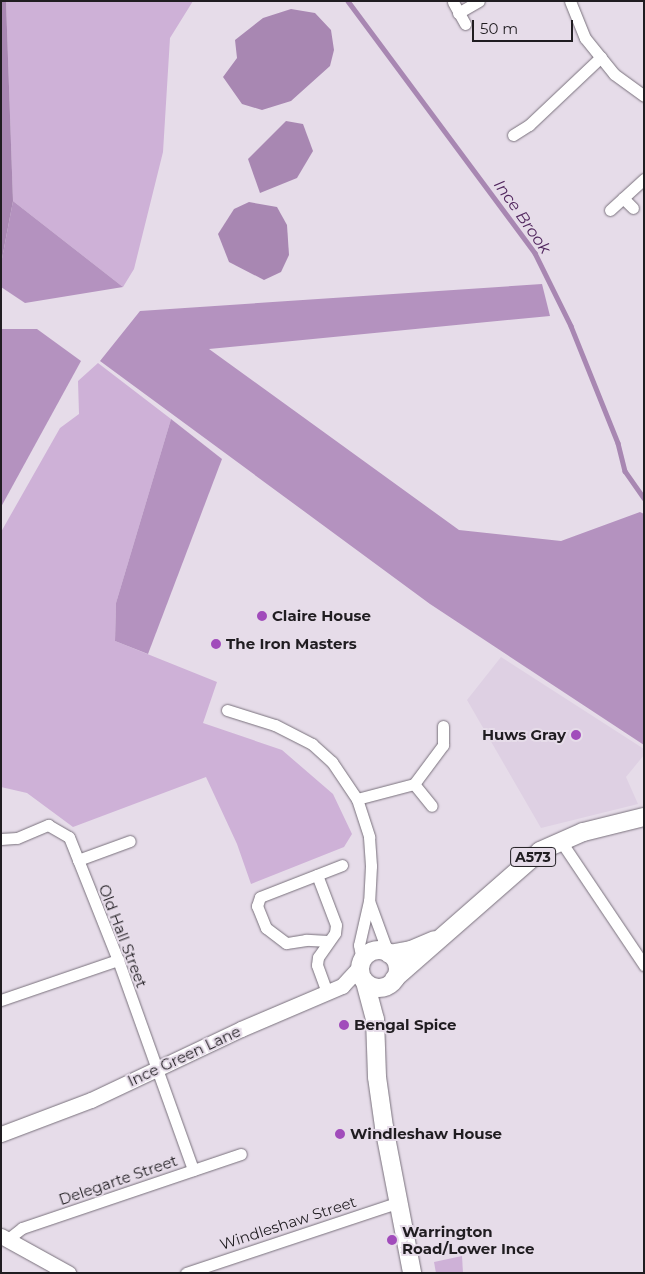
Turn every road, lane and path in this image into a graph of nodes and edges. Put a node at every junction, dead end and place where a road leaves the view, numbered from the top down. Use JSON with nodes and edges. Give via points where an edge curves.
{"nodes":[{"id":1,"x":479,"y":1,"type":"edge"},
{"id":2,"x":570,"y":1,"type":"edge"},
{"id":3,"x":453,"y":2,"type":"edge"},
{"id":4,"x":458,"y":13,"type":"junction"},
{"id":5,"x":465,"y":24,"type":"dead end"},
{"id":6,"x":601,"y":58,"type":"junction"},
{"id":7,"x":644,"y":96,"type":"edge"},
{"id":8,"x":529,"y":125,"type":"junction"},
{"id":9,"x":537,"y":134,"type":"dead end"},
{"id":10,"x":514,"y":135,"type":"dead end"},
{"id":11,"x":644,"y":179,"type":"edge"},
{"id":12,"x":623,"y":198,"type":"junction"},
{"id":13,"x":633,"y":208,"type":"dead end"},
{"id":14,"x":610,"y":210,"type":"dead end"},
{"id":15,"x":228,"y":710,"type":"dead end"},
{"id":16,"x":443,"y":726,"type":"dead end"},
{"id":17,"x":414,"y":784,"type":"junction"},
{"id":18,"x":357,"y":799,"type":"junction"},
{"id":19,"x":432,"y":806,"type":"dead end"},
{"id":20,"x":644,"y":817,"type":"edge"},
{"id":21,"x":1,"y":839,"type":"edge"},
{"id":22,"x":560,"y":840,"type":"junction"},
{"id":23,"x":130,"y":841,"type":"dead end"},
{"id":24,"x":78,"y":860,"type":"junction"},
{"id":25,"x":342,"y":865,"type":"dead end"},
{"id":26,"x":317,"y":875,"type":"junction"},
{"id":27,"x":369,"y":901,"type":"junction"},
{"id":28,"x":443,"y":935,"type":"junction"},
{"id":29,"x":328,"y":942,"type":"junction"},
{"id":30,"x":388,"y":953,"type":"junction"},
{"id":31,"x":118,"y":960,"type":"junction"},
{"id":32,"x":644,"y":965,"type":"edge"},
{"id":33,"x":362,"y":970,"type":"junction"},
{"id":34,"x":394,"y":980,"type":"junction"},
{"id":35,"x":327,"y":993,"type":"junction"},
{"id":36,"x":1,"y":1000,"type":"edge"},
{"id":37,"x":376,"y":1036,"type":"junction"},
{"id":38,"x":157,"y":1069,"type":"junction"},
{"id":39,"x":1,"y":1134,"type":"edge"},
{"id":40,"x":241,"y":1154,"type":"dead end"},
{"id":41,"x":193,"y":1170,"type":"junction"},
{"id":42,"x":399,"y":1202,"type":"junction"},
{"id":43,"x":4,"y":1238,"type":"edge"},
{"id":44,"x":51,"y":1269,"type":"edge"},
{"id":45,"x":68,"y":1273,"type":"edge"},
{"id":46,"x":186,"y":1273,"type":"edge"},
{"id":47,"x":412,"y":1273,"type":"edge"}],
"edges":[{"from":1,"to":4,"type":"street"},
{"from":2,"to":6,"type":"street","via":[[577,24]]},
{"from":3,"to":4,"type":"street"},
{"from":4,"to":5,"type":"street"},
{"from":6,"to":7,"type":"street","via":[[626,84]]},
{"from":6,"to":8,"type":"street"},
{"from":8,"to":9,"type":"street"},
{"from":8,"to":10,"type":"street"},
{"from":11,"to":12,"type":"street"},
{"from":12,"to":13,"type":"street"},
{"from":12,"to":14,"type":"street"},
{"from":15,"to":18,"type":"street","via":[[275,725],[312,744],[332,762]]},
{"from":16,"to":17,"type":"street","via":[[443,745]]},
{"from":17,"to":18,"type":"street"},
{"from":17,"to":19,"type":"street"},
{"from":18,"to":27,"type":"street","via":[[369,837]]},
{"from":20,"to":22,"type":"main road","number":"A573"},
{"from":21,"to":24,"type":"street","name":"Old Hall Street","via":[[17,838],[48,825],[69,836]]},
{"from":22,"to":28,"type":"main road","number":"A573","via":[[540,850]]},
{"from":22,"to":32,"type":"street"},
{"from":23,"to":24,"type":"street"},
{"from":24,"to":31,"type":"street","name":"Old Hall Street"},
{"from":25,"to":26,"type":"street"},
{"from":26,"to":29,"type":"street","via":[[336,925],[335,933]]},
{"from":26,"to":29,"type":"street","via":[[260,897],[257,906],[266,928],[286,943],[306,940]]},
{"from":27,"to":30,"type":"street"},
{"from":27,"to":33,"type":"street","via":[[359,944]]},
{"from":28,"to":30,"type":"main road","number":"A573","via":[[418,948]]},
{"from":28,"to":34,"type":"main road","number":"A573"},
{"from":29,"to":35,"type":"street","via":[[317,965]]},
{"from":30,"to":33,"type":"main road","number":"A573","via":[[376,951]]},
{"from":30,"to":34,"type":"main road","via":[[396,963]]},
{"from":31,"to":36,"type":"street"},
{"from":31,"to":38,"type":"street","name":"Old Hall Street"},
{"from":33,"to":34,"type":"main road","via":[[382,988]]},
{"from":33,"to":35,"type":"street","name":"Ince Green Lane","via":[[346,984]]},
{"from":33,"to":37,"type":"main road","via":[[373,1006]]},
{"from":34,"to":37,"type":"main road"},
{"from":35,"to":38,"type":"street","name":"Ince Green Lane"},
{"from":37,"to":42,"type":"main road","via":[[377,1077]]},
{"from":38,"to":39,"type":"street","name":"Ince Green Lane","via":[[91,1100]]},
{"from":38,"to":41,"type":"street","name":"Old Hall Street"},
{"from":40,"to":41,"type":"street","name":"Delegarte Street"},
{"from":41,"to":43,"type":"street","name":"Delegarte Street","via":[[22,1228]]},
{"from":42,"to":46,"type":"street","name":"Windleshaw Street"},
{"from":42,"to":47,"type":"main road"},
{"from":43,"to":44,"type":"street"},
{"from":44,"to":45,"type":"street"}]}
